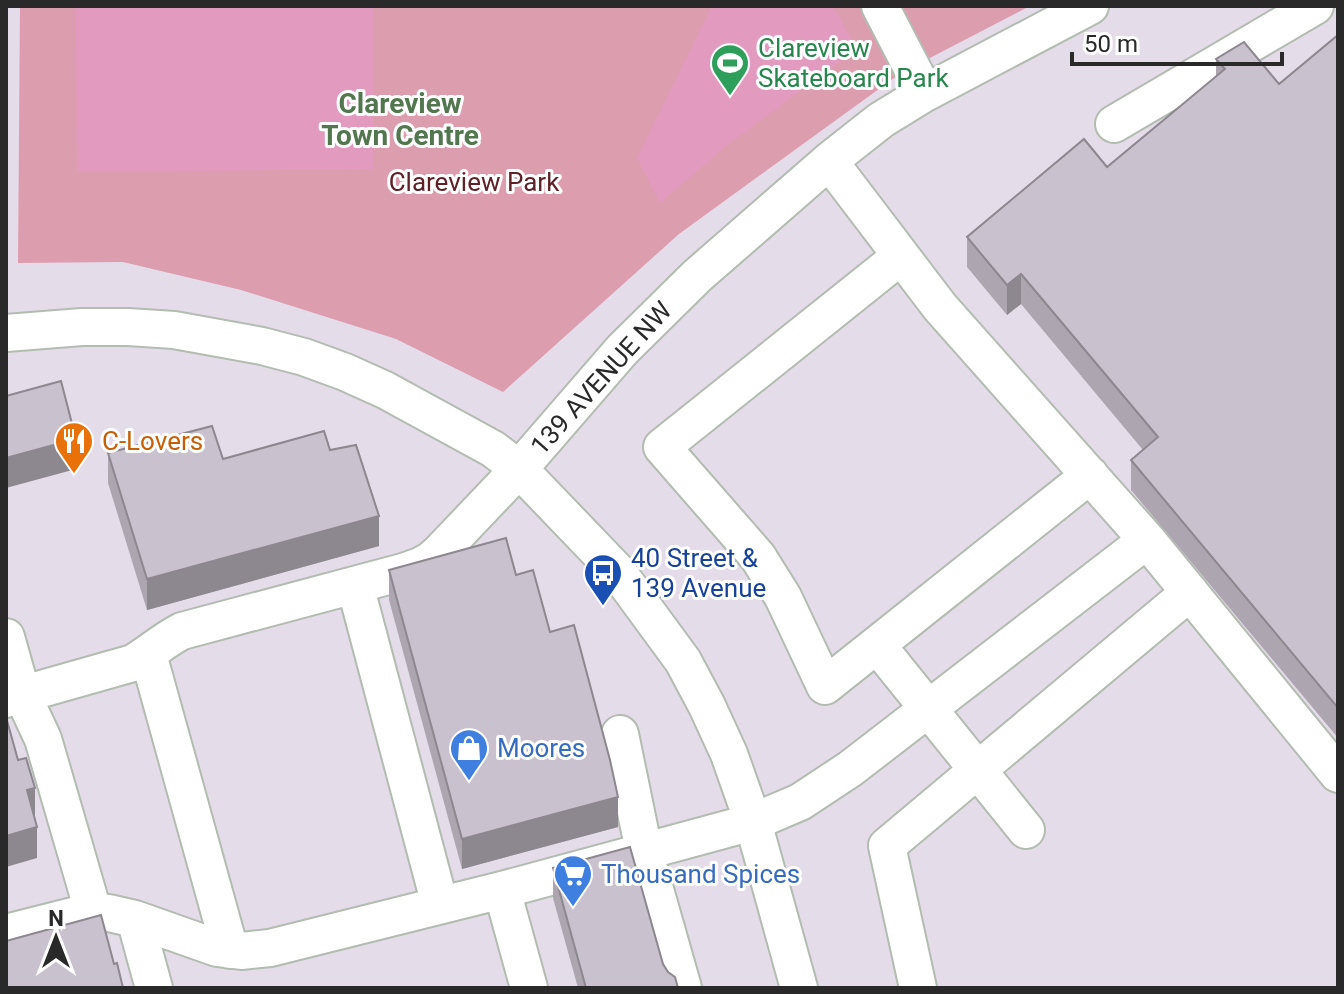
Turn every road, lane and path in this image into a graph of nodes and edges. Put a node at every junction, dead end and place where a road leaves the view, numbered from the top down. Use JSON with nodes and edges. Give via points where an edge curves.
{"nodes":[{"id":1,"x":880,"y":6,"type":"edge"},
{"id":2,"x":1090,"y":6,"type":"edge"},
{"id":3,"x":1315,"y":6,"type":"edge"},
{"id":4,"x":925,"y":93,"type":"junction"},
{"id":5,"x":1114,"y":124,"type":"dead end"},
{"id":6,"x":829,"y":161,"type":"junction"},
{"id":7,"x":901,"y":256,"type":"junction"},
{"id":8,"x":6,"y":333,"type":"edge"},
{"id":9,"x":519,"y":469,"type":"junction"},
{"id":10,"x":1090,"y":475,"type":"junction"},
{"id":11,"x":1147,"y":540,"type":"junction"},
{"id":12,"x":355,"y":585,"type":"junction"},
{"id":13,"x":1190,"y":592,"type":"junction"},
{"id":14,"x":6,"y":637,"type":"edge"},
{"id":15,"x":877,"y":645,"type":"junction"},
{"id":16,"x":148,"y":654,"type":"junction"},
{"id":17,"x":14,"y":697,"type":"edge"},
{"id":18,"x":928,"y":709,"type":"junction"},
{"id":19,"x":620,"y":734,"type":"dead end"},
{"id":20,"x":978,"y":770,"type":"junction"},
{"id":21,"x":1338,"y":774,"type":"edge"},
{"id":22,"x":753,"y":822,"type":"junction"},
{"id":23,"x":1026,"y":830,"type":"dead end"},
{"id":24,"x":644,"y":851,"type":"junction"},
{"id":25,"x":502,"y":890,"type":"junction"},
{"id":26,"x":440,"y":905,"type":"junction"},
{"id":27,"x":93,"y":911,"type":"junction"},
{"id":28,"x":135,"y":919,"type":"junction"},
{"id":29,"x":6,"y":933,"type":"edge"},
{"id":30,"x":230,"y":950,"type":"junction"},
{"id":31,"x":154,"y":988,"type":"edge"},
{"id":32,"x":529,"y":988,"type":"edge"},
{"id":33,"x":683,"y":988,"type":"edge"},
{"id":34,"x":799,"y":988,"type":"edge"},
{"id":35,"x":918,"y":988,"type":"edge"}],
"edges":[{"from":1,"to":4,"type":"street"},
{"from":2,"to":4,"type":"street","name":"139 AVENUE NW"},
{"from":3,"to":5,"type":"street"},
{"from":4,"to":6,"type":"street","name":"139 AVENUE NW"},
{"from":6,"to":7,"type":"street"},
{"from":6,"to":9,"type":"street","name":"139 AVENUE NW","via":[[632,339]]},
{"from":7,"to":10,"type":"street"},
{"from":7,"to":15,"type":"street","via":[[662,447],[758,557],[825,686]]},
{"from":8,"to":9,"type":"street","name":"139 AVENUE NW","via":[[82,327],[174,330],[304,357],[385,390],[493,449]]},
{"from":9,"to":12,"type":"street","via":[[431,560]]},
{"from":9,"to":22,"type":"street","via":[[617,571],[683,661],[729,754]]},
{"from":10,"to":11,"type":"street"},
{"from":10,"to":15,"type":"street"},
{"from":11,"to":13,"type":"street"},
{"from":11,"to":18,"type":"street"},
{"from":12,"to":16,"type":"street","via":[[182,631]]},
{"from":12,"to":26,"type":"street"},
{"from":13,"to":20,"type":"street"},
{"from":13,"to":21,"type":"street"},
{"from":14,"to":17,"type":"street"},
{"from":15,"to":18,"type":"street"},
{"from":16,"to":17,"type":"street"},
{"from":16,"to":30,"type":"street"},
{"from":17,"to":27,"type":"street","via":[[43,739]]},
{"from":18,"to":20,"type":"street"},
{"from":18,"to":22,"type":"street","via":[[800,802]]},
{"from":19,"to":24,"type":"street"},
{"from":20,"to":23,"type":"street"},
{"from":20,"to":35,"type":"street","via":[[887,846]]},
{"from":22,"to":24,"type":"street"},
{"from":22,"to":34,"type":"street"},
{"from":24,"to":25,"type":"street"},
{"from":24,"to":33,"type":"street"},
{"from":25,"to":26,"type":"street"},
{"from":25,"to":32,"type":"street"},
{"from":26,"to":30,"type":"street","via":[[270,948]]},
{"from":27,"to":28,"type":"street"},
{"from":27,"to":29,"type":"street"},
{"from":28,"to":30,"type":"street"},
{"from":28,"to":31,"type":"street"}]}
